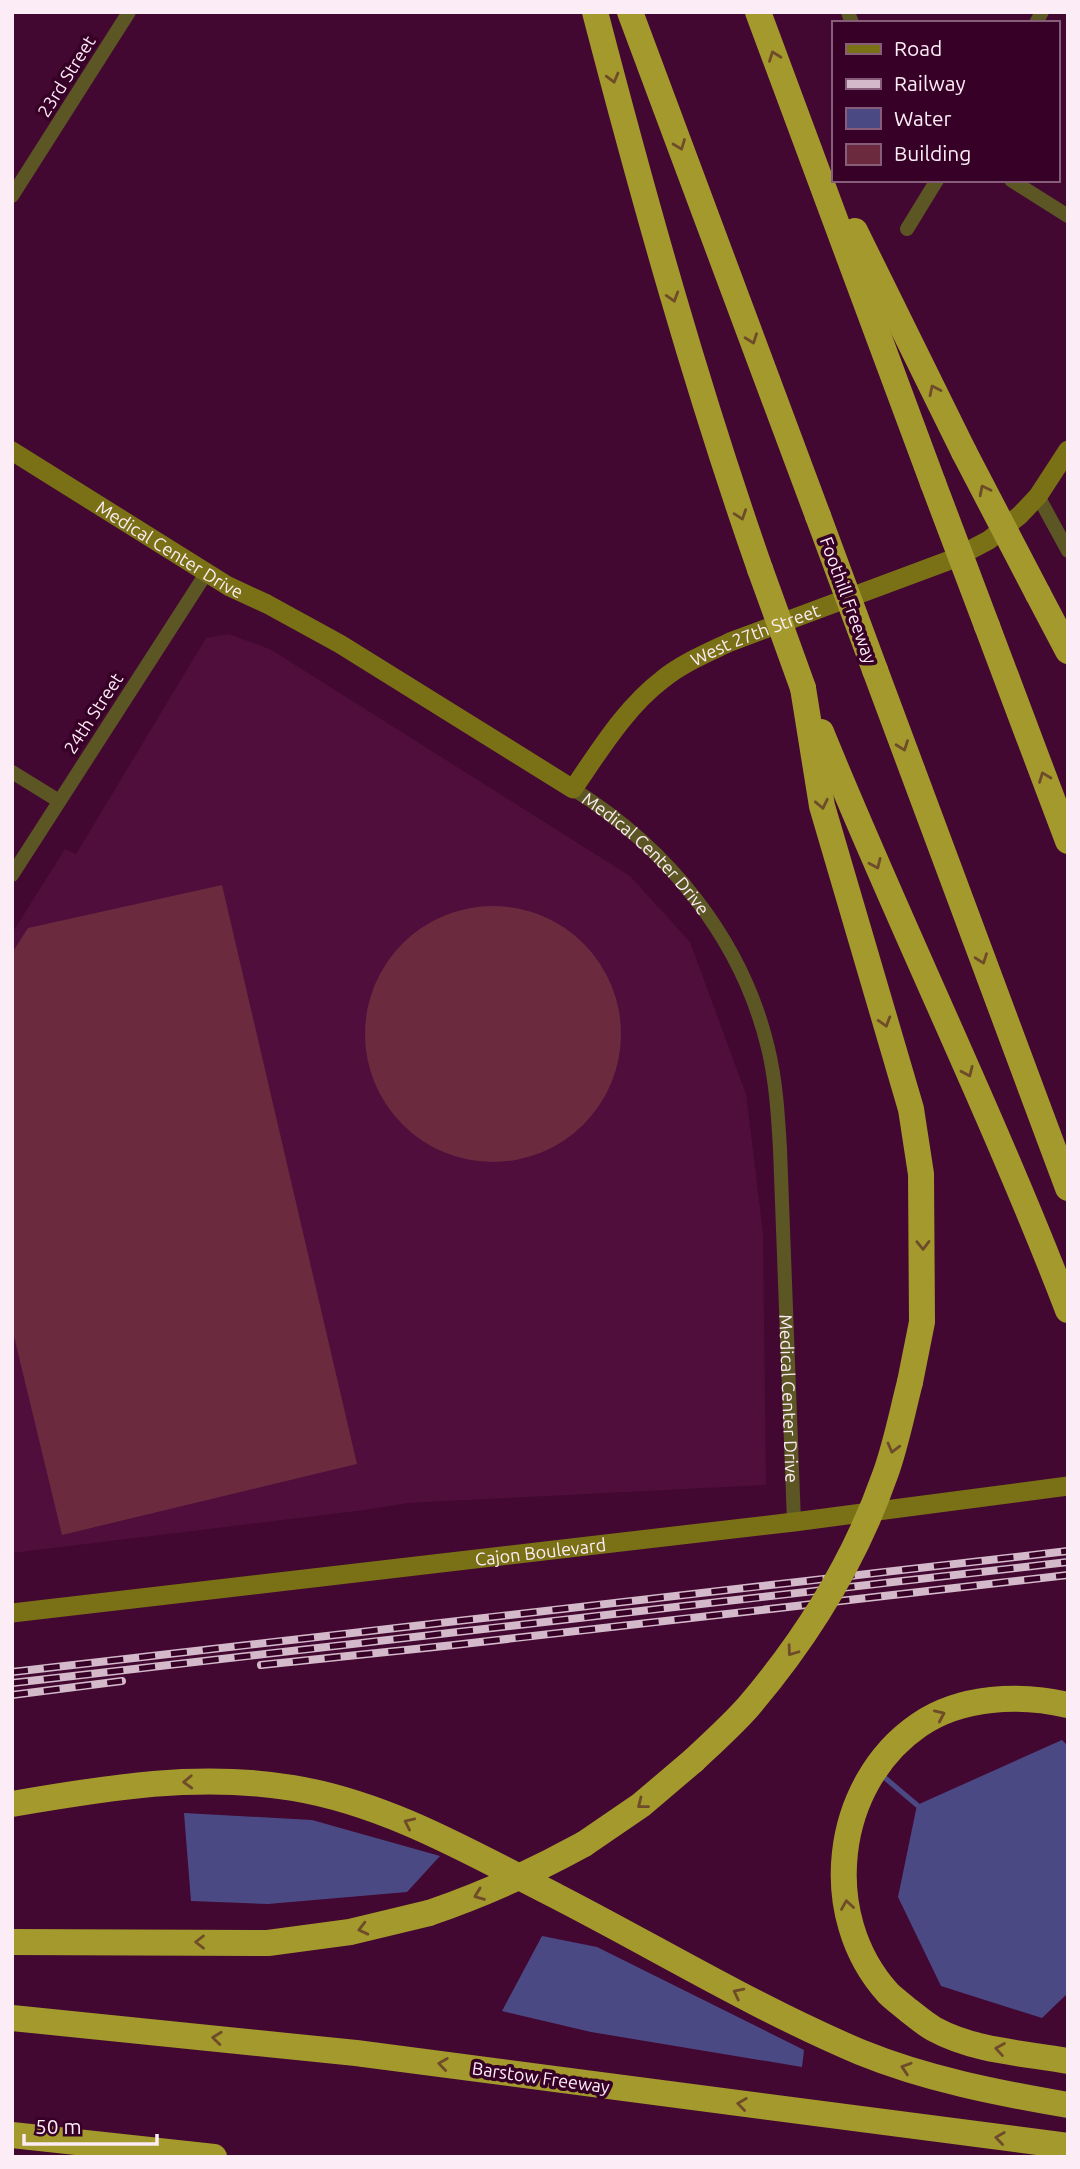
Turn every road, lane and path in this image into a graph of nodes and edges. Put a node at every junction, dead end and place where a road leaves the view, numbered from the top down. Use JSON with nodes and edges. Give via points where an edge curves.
{"nodes":[{"id":1,"x":130,"y":12,"type":"edge"},
{"id":2,"x":595,"y":12,"type":"edge"},
{"id":3,"x":630,"y":12,"type":"edge"},
{"id":4,"x":758,"y":12,"type":"edge"},
{"id":5,"x":791,"y":100,"type":"junction"},
{"id":6,"x":936,"y":182,"type":"edge"},
{"id":7,"x":1014,"y":182,"type":"edge"},
{"id":8,"x":12,"y":196,"type":"edge"},
{"id":9,"x":1068,"y":216,"type":"edge"},
{"id":10,"x":907,"y":229,"type":"dead end"},
{"id":11,"x":1068,"y":450,"type":"edge"},
{"id":12,"x":12,"y":451,"type":"edge"},
{"id":13,"x":1038,"y":496,"type":"junction"},
{"id":14,"x":1068,"y":551,"type":"edge"},
{"id":15,"x":207,"y":572,"type":"junction"},
{"id":16,"x":1068,"y":651,"type":"edge"},
{"id":17,"x":803,"y":688,"type":"junction"},
{"id":18,"x":12,"y":772,"type":"edge"},
{"id":19,"x":573,"y":789,"type":"junction"},
{"id":20,"x":59,"y":801,"type":"junction"},
{"id":21,"x":1068,"y":841,"type":"edge"},
{"id":22,"x":12,"y":875,"type":"edge"},
{"id":23,"x":1068,"y":1188,"type":"edge"},
{"id":24,"x":1068,"y":1310,"type":"edge"},
{"id":25,"x":1068,"y":1486,"type":"edge"},
{"id":26,"x":794,"y":1522,"type":"junction"},
{"id":27,"x":12,"y":1614,"type":"edge"},
{"id":28,"x":1068,"y":1705,"type":"edge"},
{"id":29,"x":12,"y":1804,"type":"edge"},
{"id":30,"x":12,"y":1942,"type":"edge"},
{"id":31,"x":12,"y":2018,"type":"edge"},
{"id":32,"x":1068,"y":2060,"type":"edge"},
{"id":33,"x":1068,"y":2105,"type":"edge"},
{"id":34,"x":12,"y":2134,"type":"edge"},
{"id":35,"x":1068,"y":2146,"type":"edge"},
{"id":36,"x":214,"y":2157,"type":"edge"}],
"edges":[{"from":1,"to":8,"type":"street","name":"23rd Street"},
{"from":2,"to":17,"type":"highway","one_way":true,"bridge":true,"via":[[722,460]]},
{"from":3,"to":23,"type":"highway","name":"Foothill Freeway","one_way":true,"bridge":true},
{"from":5,"to":4,"type":"highway","one_way":true},
{"from":16,"to":5,"type":"highway","one_way":true,"bridge":true,"via":[[964,452]]},
{"from":21,"to":5,"type":"highway","one_way":true,"bridge":true},
{"from":6,"to":10,"type":"street"},
{"from":7,"to":9,"type":"street"},
{"from":11,"to":13,"type":"street","name":"West 27th Street"},
{"from":12,"to":15,"type":"street","name":"Medical Center Drive"},
{"from":13,"to":14,"type":"street"},
{"from":13,"to":19,"type":"street","name":"West 27th Street","via":[[989,540],[953,559],[694,659],[636,703]]},
{"from":15,"to":19,"type":"street","name":"Medical Center Drive","via":[[340,644]]},
{"from":15,"to":20,"type":"street","name":"24th Street"},
{"from":17,"to":24,"type":"highway","one_way":true},
{"from":17,"to":30,"type":"highway","one_way":true,"bridge":true,"via":[[822,806],[911,1109],[921,1174],[922,1322],[886,1473],[861,1535],[794,1650],[746,1709],[641,1805],[584,1844],[481,1895],[350,1932],[268,1942]]},
{"from":18,"to":20,"type":"street"},
{"from":19,"to":26,"type":"street","name":"Medical Center Drive","via":[[639,838],[696,897],[735,958],[769,1049],[780,1149]]},
{"from":20,"to":22,"type":"street","name":"24th Street"},
{"from":25,"to":26,"type":"street","name":"Cajon Boulevard"},
{"from":26,"to":27,"type":"street","name":"Cajon Boulevard"},
{"from":32,"to":28,"type":"highway","one_way":true,"via":[[956,2039],[912,2013],[883,1986],[856,1942],[843,1878],[850,1821],[861,1793],[894,1746],[920,1724],[975,1702],[1013,1698]]},
{"from":33,"to":29,"type":"highway","one_way":true,"via":[[950,2081],[861,2052],[402,1819],[343,1800],[294,1788],[222,1780],[155,1783]]},
{"from":35,"to":31,"type":"highway","name":"Barstow Freeway","one_way":true,"via":[[356,2053]]},
{"from":34,"to":36,"type":"highway"}]}
